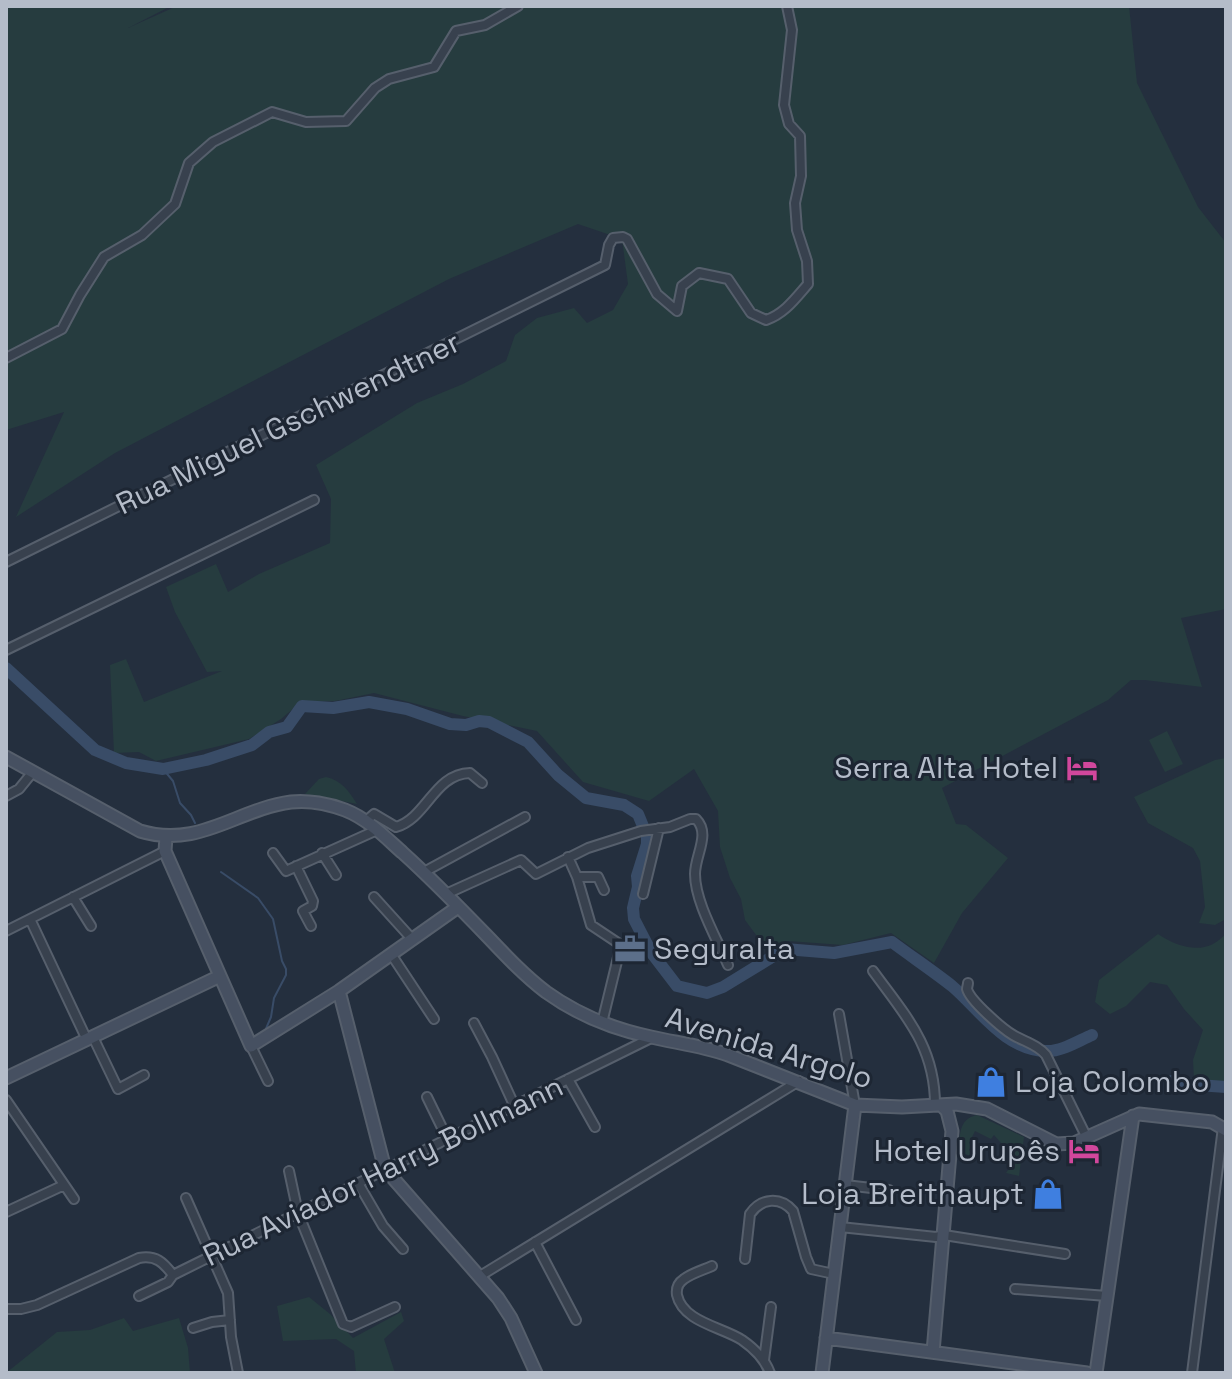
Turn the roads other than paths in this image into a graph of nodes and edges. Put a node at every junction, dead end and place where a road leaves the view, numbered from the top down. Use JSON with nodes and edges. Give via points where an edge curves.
{"nodes":[{"id":1,"x":518,"y":6,"type":"edge"},
{"id":2,"x":787,"y":6,"type":"edge"},
{"id":3,"x":6,"y":358,"type":"edge"},
{"id":4,"x":314,"y":500,"type":"dead end"},
{"id":5,"x":6,"y":562,"type":"edge"},
{"id":6,"x":6,"y":650,"type":"edge"},
{"id":7,"x":6,"y":757,"type":"edge"},
{"id":8,"x":32,"y":773,"type":"junction"},
{"id":9,"x":482,"y":783,"type":"dead end"},
{"id":10,"x":6,"y":796,"type":"edge"},
{"id":11,"x":525,"y":817,"type":"dead end"},
{"id":12,"x":365,"y":820,"type":"junction"},
{"id":13,"x":650,"y":829,"type":"junction"},
{"id":14,"x":377,"y":830,"type":"junction"},
{"id":15,"x":166,"y":837,"type":"junction"},
{"id":16,"x":165,"y":851,"type":"junction"},
{"id":17,"x":273,"y":853,"type":"dead end"},
{"id":18,"x":322,"y":853,"type":"junction"},
{"id":19,"x":568,"y":857,"type":"junction"},
{"id":20,"x":296,"y":866,"type":"junction"},
{"id":21,"x":424,"y":872,"type":"junction"},
{"id":22,"x":336,"y":875,"type":"dead end"},
{"id":23,"x":577,"y":877,"type":"junction"},
{"id":24,"x":604,"y":890,"type":"dead end"},
{"id":25,"x":446,"y":894,"type":"junction"},
{"id":26,"x":643,"y":894,"type":"dead end"},
{"id":27,"x":73,"y":897,"type":"junction"},
{"id":28,"x":374,"y":897,"type":"dead end"},
{"id":29,"x":458,"y":907,"type":"junction"},
{"id":30,"x":30,"y":919,"type":"junction"},
{"id":31,"x":91,"y":926,"type":"dead end"},
{"id":32,"x":311,"y":926,"type":"dead end"},
{"id":33,"x":6,"y":931,"type":"edge"},
{"id":34,"x":412,"y":939,"type":"junction"},
{"id":35,"x":391,"y":954,"type":"junction"},
{"id":36,"x":728,"y":965,"type":"dead end"},
{"id":37,"x":873,"y":971,"type":"dead end"},
{"id":38,"x":220,"y":976,"type":"junction"},
{"id":39,"x":968,"y":983,"type":"dead end"},
{"id":40,"x":339,"y":991,"type":"junction"},
{"id":41,"x":839,"y":1014,"type":"dead end"},
{"id":42,"x":434,"y":1019,"type":"dead end"},
{"id":43,"x":474,"y":1023,"type":"dead end"},
{"id":44,"x":602,"y":1023,"type":"junction"},
{"id":45,"x":629,"y":1032,"type":"junction"},
{"id":46,"x":90,"y":1038,"type":"junction"},
{"id":47,"x":652,"y":1038,"type":"junction"},
{"id":48,"x":251,"y":1046,"type":"junction"},
{"id":49,"x":629,"y":1049,"type":"junction"},
{"id":50,"x":144,"y":1075,"type":"dead end"},
{"id":51,"x":6,"y":1078,"type":"edge"},
{"id":52,"x":568,"y":1079,"type":"junction"},
{"id":53,"x":268,"y":1081,"type":"dead end"},
{"id":54,"x":799,"y":1081,"type":"junction"},
{"id":55,"x":427,"y":1097,"type":"dead end"},
{"id":56,"x":6,"y":1100,"type":"edge"},
{"id":57,"x":514,"y":1105,"type":"junction"},
{"id":58,"x":855,"y":1105,"type":"junction"},
{"id":59,"x":938,"y":1105,"type":"junction"},
{"id":60,"x":1133,"y":1116,"type":"junction"},
{"id":61,"x":595,"y":1127,"type":"dead end"},
{"id":62,"x":1225,"y":1128,"type":"edge"},
{"id":63,"x":447,"y":1138,"type":"junction"},
{"id":64,"x":1087,"y":1138,"type":"junction"},
{"id":65,"x":385,"y":1169,"type":"junction"},
{"id":66,"x":289,"y":1171,"type":"dead end"},
{"id":67,"x":358,"y":1183,"type":"junction"},
{"id":68,"x":64,"y":1185,"type":"junction"},
{"id":69,"x":845,"y":1185,"type":"junction"},
{"id":70,"x":889,"y":1190,"type":"dead end"},
{"id":71,"x":186,"y":1198,"type":"dead end"},
{"id":72,"x":74,"y":1199,"type":"dead end"},
{"id":73,"x":6,"y":1212,"type":"edge"},
{"id":74,"x":298,"y":1213,"type":"junction"},
{"id":75,"x":840,"y":1227,"type":"junction"},
{"id":76,"x":944,"y":1235,"type":"junction"},
{"id":77,"x":535,"y":1242,"type":"junction"},
{"id":78,"x":403,"y":1249,"type":"dead end"},
{"id":79,"x":1065,"y":1254,"type":"dead end"},
{"id":80,"x":212,"y":1256,"type":"junction"},
{"id":81,"x":745,"y":1259,"type":"dead end"},
{"id":82,"x":712,"y":1266,"type":"dead end"},
{"id":83,"x":834,"y":1274,"type":"junction"},
{"id":84,"x":173,"y":1275,"type":"junction"},
{"id":85,"x":480,"y":1276,"type":"junction"},
{"id":86,"x":1015,"y":1289,"type":"dead end"},
{"id":87,"x":139,"y":1296,"type":"dead end"},
{"id":88,"x":1107,"y":1296,"type":"junction"},
{"id":89,"x":395,"y":1307,"type":"dead end"},
{"id":90,"x":771,"y":1307,"type":"dead end"},
{"id":91,"x":6,"y":1309,"type":"edge"},
{"id":92,"x":230,"y":1320,"type":"junction"},
{"id":93,"x":576,"y":1320,"type":"dead end"},
{"id":94,"x":193,"y":1328,"type":"dead end"},
{"id":95,"x":826,"y":1338,"type":"junction"},
{"id":96,"x":933,"y":1352,"type":"junction"},
{"id":97,"x":764,"y":1360,"type":"junction"},
{"id":98,"x":238,"y":1373,"type":"edge"},
{"id":99,"x":536,"y":1373,"type":"edge"},
{"id":100,"x":770,"y":1373,"type":"edge"},
{"id":101,"x":822,"y":1373,"type":"edge"},
{"id":102,"x":1087,"y":1373,"type":"edge"},
{"id":103,"x":1096,"y":1373,"type":"edge"},
{"id":104,"x":1192,"y":1373,"type":"edge"}],
"edges":[{"from":1,"to":3,"type":"street","via":[[485,25],[456,31],[434,67],[389,79],[346,121],[306,122],[272,112],[213,142],[189,163],[175,204],[142,235],[104,257],[62,329]]},
{"from":2,"to":5,"type":"street","name":"Rua Miguel Gschwendtner","via":[[792,30],[784,105],[789,124],[800,136],[795,203],[808,284],[775,317],[766,320],[751,313],[728,279],[699,273],[682,286],[677,311],[657,294],[627,239],[613,238],[605,265],[570,284]]},
{"from":4,"to":6,"type":"street"},
{"from":7,"to":8,"type":"main road"},
{"from":8,"to":10,"type":"street"},
{"from":8,"to":15,"type":"main road","via":[[140,831]]},
{"from":9,"to":12,"type":"street","via":[[470,773],[455,775],[402,826],[374,814]]},
{"from":11,"to":21,"type":"street"},
{"from":12,"to":14,"type":"main road","name":"Avenida Argolo"},
{"from":12,"to":15,"type":"main road","name":"Avenida Argolo","via":[[340,808],[289,802],[188,835]]},
{"from":13,"to":19,"type":"street"},
{"from":13,"to":26,"type":"street"},
{"from":13,"to":36,"type":"street","via":[[694,818],[700,822],[696,884]]},
{"from":14,"to":18,"type":"street"},
{"from":14,"to":21,"type":"main road","name":"Avenida Argolo"},
{"from":15,"to":16,"type":"main road"},
{"from":16,"to":27,"type":"street"},
{"from":16,"to":38,"type":"main road"},
{"from":17,"to":20,"type":"street","via":[[286,871]]},
{"from":18,"to":20,"type":"street"},
{"from":18,"to":22,"type":"street"},
{"from":19,"to":23,"type":"street"},
{"from":19,"to":25,"type":"street","via":[[536,874],[521,860]]},
{"from":20,"to":32,"type":"street","via":[[313,901],[303,911]]},
{"from":21,"to":25,"type":"main road","name":"Avenida Argolo"},
{"from":23,"to":24,"type":"street","via":[[598,877]]},
{"from":23,"to":44,"type":"street","via":[[591,925],[621,945]]},
{"from":25,"to":29,"type":"main road","name":"Avenida Argolo"},
{"from":27,"to":30,"type":"street"},
{"from":27,"to":31,"type":"street"},
{"from":28,"to":34,"type":"street"},
{"from":29,"to":34,"type":"main road"},
{"from":29,"to":44,"type":"main road","name":"Avenida Argolo","via":[[535,983]]},
{"from":30,"to":33,"type":"street"},
{"from":30,"to":46,"type":"street"},
{"from":34,"to":35,"type":"main road"},
{"from":35,"to":40,"type":"main road"},
{"from":35,"to":42,"type":"street"},
{"from":37,"to":59,"type":"street","via":[[923,1042]]},
{"from":38,"to":46,"type":"main road"},
{"from":38,"to":48,"type":"main road"},
{"from":39,"to":64,"type":"street","via":[[971,996],[1003,1028],[1044,1052]]},
{"from":40,"to":48,"type":"main road"},
{"from":40,"to":65,"type":"main road"},
{"from":41,"to":58,"type":"street"},
{"from":43,"to":57,"type":"street"},
{"from":44,"to":45,"type":"main road","name":"Avenida Argolo"},
{"from":45,"to":47,"type":"main road","name":"Avenida Argolo"},
{"from":45,"to":49,"type":"street"},
{"from":46,"to":50,"type":"street","via":[[118,1089]]},
{"from":46,"to":51,"type":"main road"},
{"from":47,"to":49,"type":"street","name":"Rua Aviador Harry Bollmann"},
{"from":47,"to":54,"type":"main road","name":"Avenida Argolo","via":[[716,1051]]},
{"from":48,"to":53,"type":"street"},
{"from":49,"to":52,"type":"street","name":"Rua Aviador Harry Bollmann"},
{"from":52,"to":57,"type":"street","name":"Rua Aviador Harry Bollmann"},
{"from":52,"to":61,"type":"street"},
{"from":54,"to":58,"type":"main road","name":"Avenida Argolo"},
{"from":54,"to":77,"type":"street"},
{"from":55,"to":63,"type":"street"},
{"from":56,"to":68,"type":"street"},
{"from":57,"to":63,"type":"street","name":"Rua Aviador Harry Bollmann"},
{"from":58,"to":59,"type":"main road","name":"Avenida Argolo"},
{"from":58,"to":69,"type":"main road"},
{"from":59,"to":64,"type":"main road","name":"Avenida Argolo","via":[[987,1109],[1056,1144]]},
{"from":59,"to":76,"type":"main road","via":[[947,1111],[952,1131]]},
{"from":60,"to":62,"type":"main road","name":"Avenida Argolo","via":[[1207,1121]]},
{"from":60,"to":64,"type":"main road","name":"Avenida Argolo"},
{"from":60,"to":88,"type":"main road"},
{"from":62,"to":104,"type":"street"},
{"from":63,"to":65,"type":"street","name":"Rua Aviador Harry Bollmann"},
{"from":65,"to":67,"type":"street","name":"Rua Aviador Harry Bollmann"},
{"from":65,"to":85,"type":"main road"},
{"from":66,"to":74,"type":"street"},
{"from":67,"to":74,"type":"street","name":"Rua Aviador Harry Bollmann"},
{"from":67,"to":78,"type":"street"},
{"from":68,"to":72,"type":"street"},
{"from":68,"to":73,"type":"street"},
{"from":69,"to":70,"type":"street"},
{"from":69,"to":75,"type":"main road"},
{"from":71,"to":80,"type":"street"},
{"from":74,"to":80,"type":"street","name":"Rua Aviador Harry Bollmann"},
{"from":74,"to":89,"type":"street","via":[[343,1324],[351,1327]]},
{"from":75,"to":76,"type":"street"},
{"from":75,"to":83,"type":"main road"},
{"from":76,"to":79,"type":"street"},
{"from":76,"to":96,"type":"main road"},
{"from":77,"to":85,"type":"street"},
{"from":77,"to":93,"type":"street"},
{"from":80,"to":84,"type":"street","name":"Rua Aviador Harry Bollmann"},
{"from":80,"to":92,"type":"street","via":[[228,1293]]},
{"from":81,"to":83,"type":"street","via":[[753,1208],[777,1200],[793,1211],[811,1269]]},
{"from":82,"to":97,"type":"street","via":[[678,1284],[681,1304],[698,1319],[739,1338]]},
{"from":83,"to":95,"type":"main road"},
{"from":84,"to":87,"type":"street","name":"Rua Aviador Harry Bollmann"},
{"from":84,"to":91,"type":"street","via":[[158,1259],[144,1257],[37,1305]]},
{"from":85,"to":99,"type":"main road","via":[[505,1308]]},
{"from":86,"to":88,"type":"street"},
{"from":88,"to":103,"type":"main road"},
{"from":90,"to":97,"type":"street"},
{"from":92,"to":94,"type":"street"},
{"from":92,"to":98,"type":"street"},
{"from":95,"to":96,"type":"main road"},
{"from":95,"to":101,"type":"main road"},
{"from":96,"to":102,"type":"main road"},
{"from":97,"to":100,"type":"street"}]}
